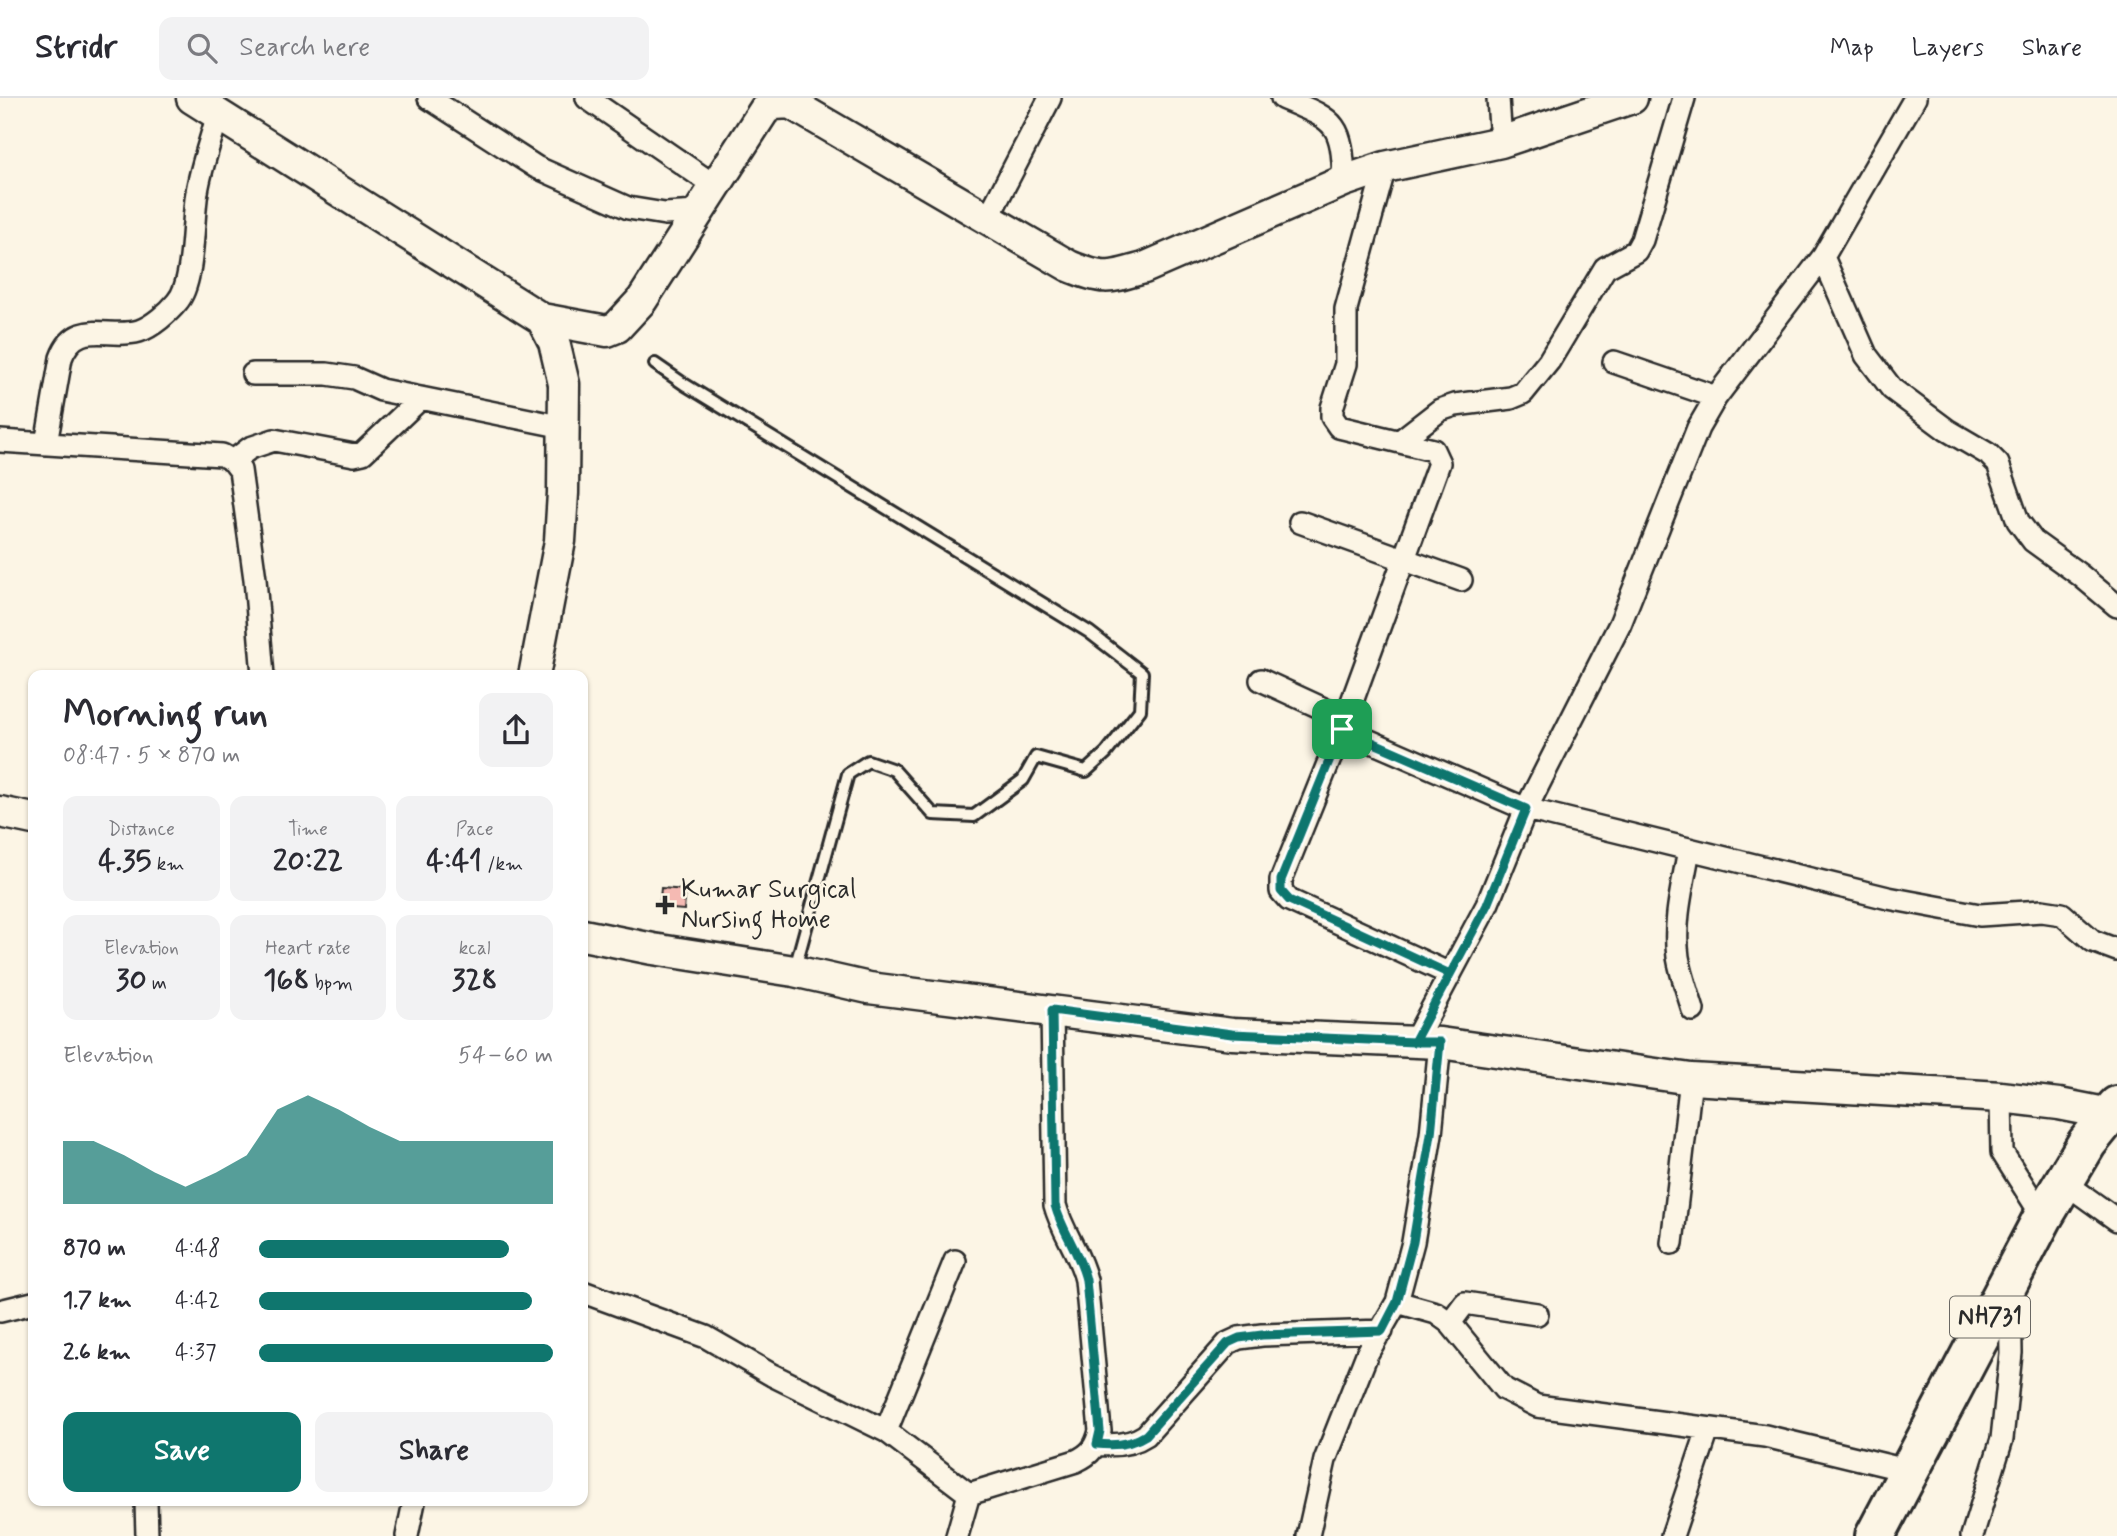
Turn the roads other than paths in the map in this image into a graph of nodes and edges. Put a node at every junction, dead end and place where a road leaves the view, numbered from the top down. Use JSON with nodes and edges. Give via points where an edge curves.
{"nodes":[{"id":1,"x":192,"y":98,"type":"edge"},
{"id":2,"x":429,"y":98,"type":"edge"},
{"id":3,"x":587,"y":98,"type":"edge"},
{"id":4,"x":1050,"y":98,"type":"edge"},
{"id":5,"x":1282,"y":98,"type":"edge"},
{"id":6,"x":1498,"y":98,"type":"edge"},
{"id":7,"x":1632,"y":98,"type":"edge"},
{"id":8,"x":1684,"y":98,"type":"edge"},
{"id":9,"x":1915,"y":98,"type":"edge"},
{"id":10,"x":793,"y":100,"type":"edge"},
{"id":11,"x":218,"y":114,"type":"junction"},
{"id":12,"x":1502,"y":142,"type":"junction"},
{"id":13,"x":1385,"y":167,"type":"junction"},
{"id":14,"x":1344,"y":181,"type":"junction"},
{"id":15,"x":715,"y":186,"type":"junction"},
{"id":16,"x":698,"y":212,"type":"junction"},
{"id":17,"x":988,"y":218,"type":"junction"},
{"id":18,"x":1823,"y":257,"type":"junction"},
{"id":19,"x":542,"y":319,"type":"junction"},
{"id":20,"x":1614,"y":362,"type":"dead end"},
{"id":21,"x":655,"y":364,"type":"dead end"},
{"id":22,"x":253,"y":374,"type":"dead end"},
{"id":23,"x":1716,"y":397,"type":"junction"},
{"id":24,"x":421,"y":398,"type":"junction"},
{"id":25,"x":564,"y":427,"type":"junction"},
{"id":26,"x":0,"y":441,"type":"edge"},
{"id":27,"x":1399,"y":441,"type":"junction"},
{"id":28,"x":46,"y":444,"type":"junction"},
{"id":29,"x":233,"y":461,"type":"junction"},
{"id":30,"x":1300,"y":522,"type":"dead end"},
{"id":31,"x":1404,"y":560,"type":"junction"},
{"id":32,"x":1461,"y":580,"type":"dead end"},
{"id":33,"x":2117,"y":606,"type":"edge"},
{"id":34,"x":263,"y":670,"type":"edge"},
{"id":35,"x":535,"y":670,"type":"edge"},
{"id":36,"x":1261,"y":680,"type":"dead end"},
{"id":37,"x":1342,"y":729,"type":"junction"},
{"id":38,"x":1526,"y":809,"type":"junction"},
{"id":39,"x":0,"y":812,"type":"edge"},
{"id":40,"x":28,"y":818,"type":"edge"},
{"id":41,"x":1689,"y":849,"type":"junction"},
{"id":42,"x":588,"y":936,"type":"edge"},
{"id":43,"x":2117,"y":950,"type":"edge"},
{"id":44,"x":794,"y":971,"type":"junction"},
{"id":45,"x":1450,"y":974,"type":"junction"},
{"id":46,"x":1052,"y":1010,"type":"junction"},
{"id":47,"x":1693,"y":1010,"type":"dead end"},
{"id":48,"x":1427,"y":1042,"type":"junction"},
{"id":49,"x":1691,"y":1079,"type":"junction"},
{"id":50,"x":2001,"y":1097,"type":"junction"},
{"id":51,"x":2114,"y":1110,"type":"edge"},
{"id":52,"x":2064,"y":1182,"type":"junction"},
{"id":53,"x":2043,"y":1217,"type":"junction"},
{"id":54,"x":2117,"y":1220,"type":"edge"},
{"id":55,"x":1672,"y":1243,"type":"dead end"},
{"id":56,"x":955,"y":1261,"type":"dead end"},
{"id":57,"x":2010,"y":1278,"type":"junction"},
{"id":58,"x":588,"y":1294,"type":"edge"},
{"id":59,"x":1397,"y":1302,"type":"junction"},
{"id":60,"x":28,"y":1304,"type":"edge"},
{"id":61,"x":0,"y":1311,"type":"edge"},
{"id":62,"x":1537,"y":1314,"type":"dead end"},
{"id":63,"x":1450,"y":1323,"type":"junction"},
{"id":64,"x":1382,"y":1331,"type":"junction"},
{"id":65,"x":1708,"y":1430,"type":"junction"},
{"id":66,"x":886,"y":1431,"type":"junction"},
{"id":67,"x":1097,"y":1444,"type":"junction"},
{"id":68,"x":1910,"y":1471,"type":"junction"},
{"id":69,"x":969,"y":1494,"type":"junction"},
{"id":70,"x":146,"y":1506,"type":"edge"},
{"id":71,"x":413,"y":1506,"type":"edge"},
{"id":72,"x":147,"y":1536,"type":"edge"},
{"id":73,"x":407,"y":1536,"type":"edge"},
{"id":74,"x":957,"y":1536,"type":"edge"},
{"id":75,"x":1308,"y":1536,"type":"edge"},
{"id":76,"x":1672,"y":1536,"type":"edge"},
{"id":77,"x":1875,"y":1536,"type":"edge"},
{"id":78,"x":1972,"y":1536,"type":"edge"}],
"edges":[{"from":1,"to":11,"type":"street"},
{"from":2,"to":16,"type":"street","via":[[536,167],[628,208],[666,214]]},
{"from":3,"to":15,"type":"street"},
{"from":4,"to":17,"type":"street"},
{"from":5,"to":14,"type":"street","via":[[1331,121],[1339,133]]},
{"from":6,"to":12,"type":"street"},
{"from":7,"to":12,"type":"street"},
{"from":8,"to":27,"type":"street","via":[[1636,251],[1605,268],[1549,361],[1523,393],[1440,410]]},
{"from":9,"to":18,"type":"street"},
{"from":10,"to":15,"type":"street","via":[[765,109]]},
{"from":10,"to":17,"type":"street"},
{"from":11,"to":19,"type":"street"},
{"from":11,"to":28,"type":"street","via":[[197,191],[183,295],[146,328],[88,332],[66,345]]},
{"from":12,"to":13,"type":"street"},
{"from":13,"to":14,"type":"street"},
{"from":13,"to":27,"type":"street","via":[[1346,309],[1346,364],[1332,417],[1339,427]]},
{"from":14,"to":17,"type":"street","via":[[1144,268],[1110,278],[1069,266]]},
{"from":15,"to":16,"type":"street"},
{"from":16,"to":19,"type":"street","via":[[615,336]]},
{"from":18,"to":23,"type":"street"},
{"from":18,"to":33,"type":"street","via":[[1866,355],[1892,389],[1988,454],[1998,464],[2018,521],[2033,541]]},
{"from":19,"to":25,"type":"street","via":[[554,342],[564,384]]},
{"from":20,"to":23,"type":"street"},
{"from":21,"to":44,"type":"lane","via":[[1089,632],[1142,673],[1140,710],[1086,771],[1036,757],[1023,779],[974,816],[933,814],[894,770],[881,765],[868,761],[848,774]]},
{"from":22,"to":24,"type":"street","via":[[327,374]]},
{"from":23,"to":38,"type":"street","via":[[1698,428],[1620,624]]},
{"from":24,"to":25,"type":"street"},
{"from":24,"to":29,"type":"street","via":[[363,453],[354,456],[274,440],[250,448]]},
{"from":25,"to":35,"type":"street","via":[[560,541]]},
{"from":26,"to":28,"type":"street"},
{"from":27,"to":31,"type":"street","via":[[1433,450],[1438,463]]},
{"from":28,"to":29,"type":"street","via":[[222,455]]},
{"from":29,"to":34,"type":"street","via":[[242,483]]},
{"from":30,"to":31,"type":"street"},
{"from":31,"to":32,"type":"street"},
{"from":31,"to":37,"type":"street"},
{"from":36,"to":37,"type":"street","via":[[1338,715]]},
{"from":37,"to":38,"type":"street"},
{"from":37,"to":45,"type":"street","via":[[1281,880],[1281,891],[1289,900]]},
{"from":38,"to":41,"type":"street"},
{"from":38,"to":45,"type":"street","via":[[1487,905]]},
{"from":39,"to":40,"type":"street"},
{"from":41,"to":43,"type":"street","via":[[1888,898],[1980,915],[2062,914],[2093,941]]},
{"from":41,"to":47,"type":"street","via":[[1676,938]]},
{"from":42,"to":44,"type":"street"},
{"from":44,"to":46,"type":"street","via":[[869,988]]},
{"from":45,"to":48,"type":"street"},
{"from":46,"to":48,"type":"street","via":[[1232,1034]]},
{"from":46,"to":67,"type":"street","via":[[1055,1205],[1086,1280],[1100,1431]]},
{"from":48,"to":49,"type":"street"},
{"from":48,"to":59,"type":"street","via":[[1431,1134],[1413,1242]]},
{"from":49,"to":50,"type":"street"},
{"from":49,"to":55,"type":"street"},
{"from":50,"to":51,"type":"street"},
{"from":50,"to":53,"type":"street","via":[[2002,1152]]},
{"from":51,"to":52,"type":"highway","number":"NH731"},
{"from":52,"to":53,"type":"highway","number":"NH731"},
{"from":52,"to":54,"type":"street"},
{"from":53,"to":57,"type":"highway","number":"NH731"},
{"from":56,"to":66,"type":"street"},
{"from":57,"to":68,"type":"highway","number":"NH731"},
{"from":57,"to":78,"type":"street","via":[[2011,1353],[2002,1439]]},
{"from":58,"to":66,"type":"street","via":[[706,1337]]},
{"from":59,"to":63,"type":"street","via":[[1436,1313]]},
{"from":59,"to":64,"type":"street"},
{"from":60,"to":61,"type":"street"},
{"from":62,"to":63,"type":"street","via":[[1465,1303]]},
{"from":63,"to":65,"type":"street","via":[[1504,1389],[1537,1406]]},
{"from":64,"to":67,"type":"street","via":[[1239,1338],[1228,1343],[1146,1435],[1113,1446]]},
{"from":64,"to":75,"type":"street","via":[[1367,1354],[1325,1460]]},
{"from":65,"to":68,"type":"street","via":[[1765,1436]]},
{"from":65,"to":76,"type":"street"},
{"from":66,"to":69,"type":"street"},
{"from":67,"to":69,"type":"street","via":[[1089,1455],[1076,1461]]},
{"from":68,"to":77,"type":"highway","number":"NH731"},
{"from":69,"to":74,"type":"street"},
{"from":70,"to":72,"type":"street"},
{"from":71,"to":73,"type":"street"}]}
